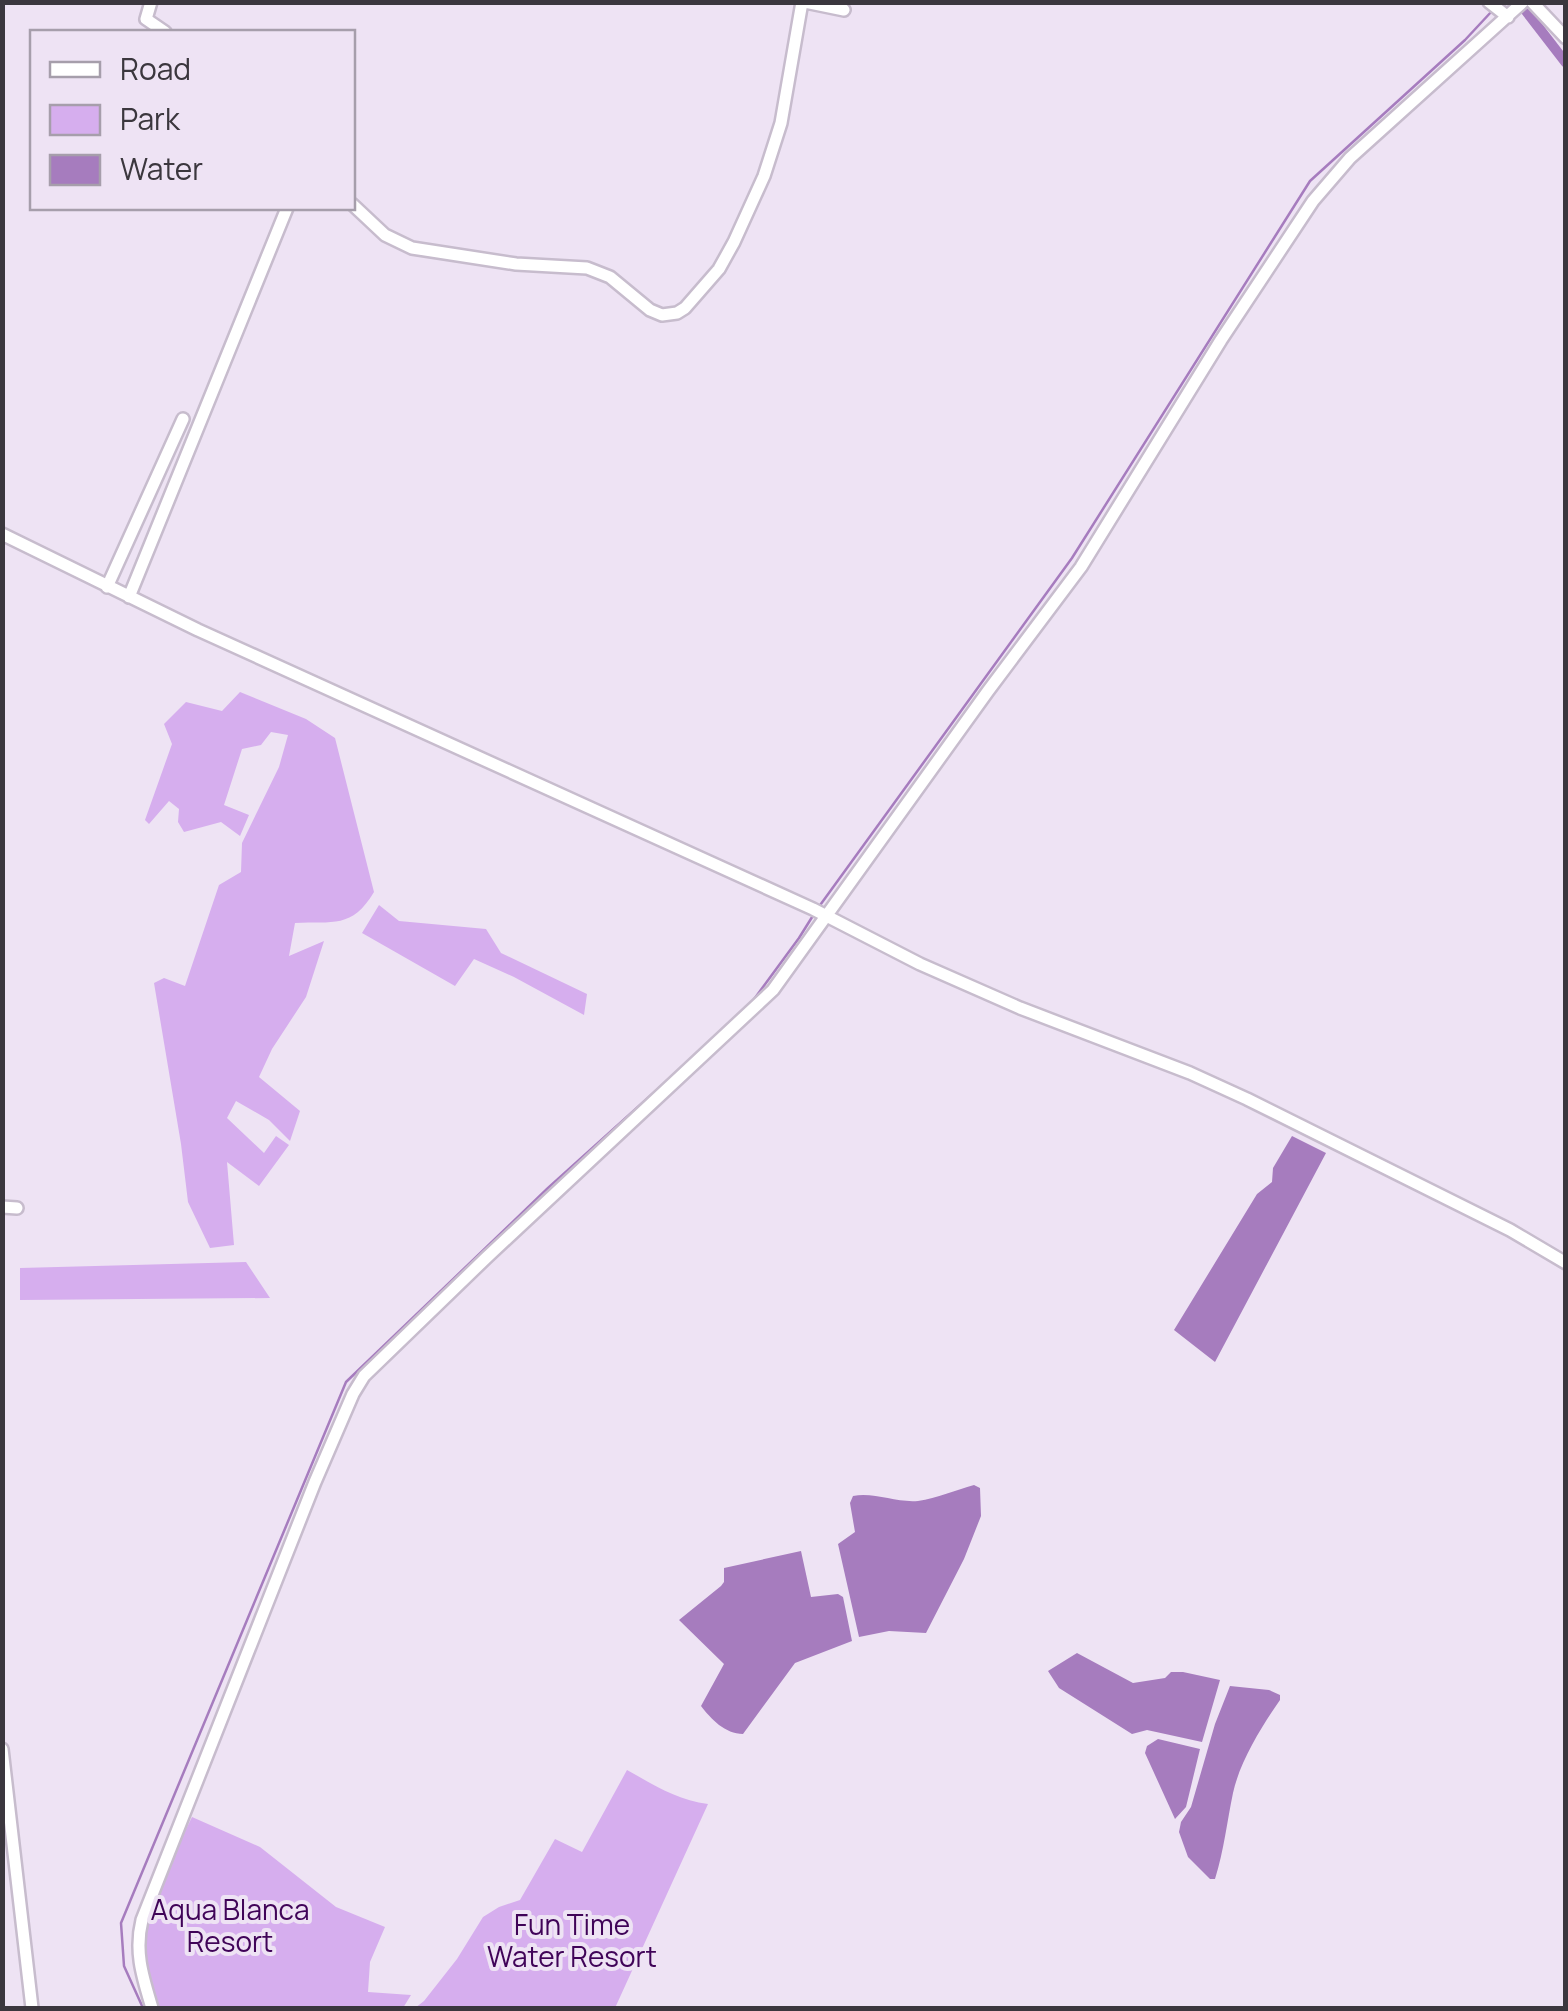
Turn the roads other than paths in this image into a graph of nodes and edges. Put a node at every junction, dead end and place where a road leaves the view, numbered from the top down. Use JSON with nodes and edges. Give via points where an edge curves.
{"nodes":[{"id":1,"x":151,"y":2,"type":"edge"},
{"id":2,"x":804,"y":2,"type":"edge"},
{"id":3,"x":1524,"y":2,"type":"edge"},
{"id":4,"x":1532,"y":2,"type":"edge"},
{"id":5,"x":844,"y":10,"type":"dead end"},
{"id":6,"x":1501,"y":11,"type":"edge"},
{"id":7,"x":161,"y":30,"type":"edge"},
{"id":8,"x":1566,"y":38,"type":"edge"},
{"id":9,"x":355,"y":207,"type":"edge"},
{"id":10,"x":285,"y":210,"type":"edge"},
{"id":11,"x":183,"y":419,"type":"dead end"},
{"id":12,"x":2,"y":534,"type":"edge"},
{"id":13,"x":106,"y":586,"type":"junction"},
{"id":14,"x":129,"y":597,"type":"junction"},
{"id":15,"x":820,"y":913,"type":"junction"},
{"id":16,"x":2,"y":1208,"type":"edge"},
{"id":17,"x":17,"y":1208,"type":"dead end"},
{"id":18,"x":1566,"y":1263,"type":"edge"},
{"id":19,"x":2,"y":1749,"type":"edge"},
{"id":20,"x":32,"y":2008,"type":"edge"},
{"id":21,"x":152,"y":2008,"type":"edge"}],
"edges":[{"from":1,"to":7,"type":"street","via":[[146,19]]},
{"from":2,"to":5,"type":"street"},
{"from":2,"to":9,"type":"street","via":[[764,176],[719,268],[677,313],[650,310],[587,268],[412,248],[385,235]]},
{"from":3,"to":6,"type":"street"},
{"from":4,"to":8,"type":"street"},
{"from":6,"to":15,"type":"street","via":[[1313,201],[1081,567]]},
{"from":10,"to":14,"type":"street"},
{"from":11,"to":13,"type":"street"},
{"from":12,"to":13,"type":"street"},
{"from":13,"to":14,"type":"street"},
{"from":14,"to":15,"type":"street"},
{"from":15,"to":18,"type":"street","via":[[1020,1008],[1247,1099]]},
{"from":15,"to":21,"type":"street","via":[[755,1009],[486,1258],[353,1394],[142,1920],[137,1951]]},
{"from":16,"to":17,"type":"street"},
{"from":19,"to":20,"type":"street"}]}
